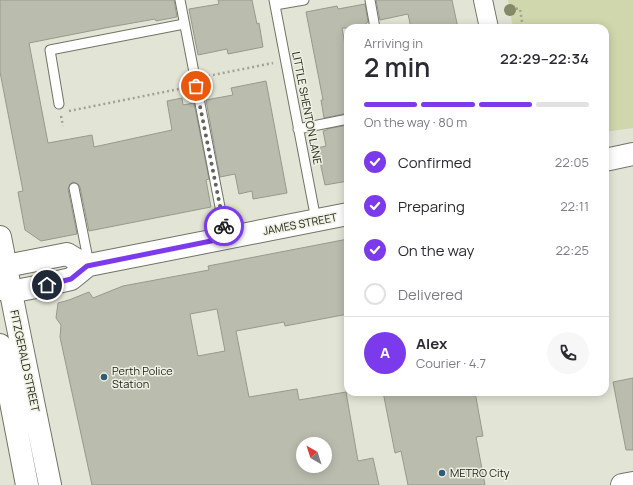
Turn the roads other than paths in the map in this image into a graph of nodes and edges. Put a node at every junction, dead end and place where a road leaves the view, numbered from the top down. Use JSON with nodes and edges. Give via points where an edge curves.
{"nodes":[{"id":1,"x":180,"y":0,"type":"edge"},
{"id":2,"x":304,"y":0,"type":"edge"},
{"id":3,"x":370,"y":0,"type":"edge"},
{"id":4,"x":483,"y":0,"type":"edge"},
{"id":5,"x":274,"y":3,"type":"edge"},
{"id":6,"x":184,"y":24,"type":"junction"},
{"id":7,"x":374,"y":24,"type":"edge"},
{"id":8,"x":488,"y":24,"type":"edge"},
{"id":9,"x":60,"y":108,"type":"road end"},
{"id":10,"x":344,"y":120,"type":"edge"},
{"id":11,"x":298,"y":129,"type":"junction"},
{"id":12,"x":633,"y":154,"type":"edge"},
{"id":13,"x":609,"y":159,"type":"edge"},
{"id":14,"x":74,"y":188,"type":"dead end"},
{"id":15,"x":344,"y":215,"type":"edge"},
{"id":16,"x":316,"y":220,"type":"junction"},
{"id":17,"x":0,"y":237,"type":"edge"},
{"id":18,"x":226,"y":238,"type":"junction"},
{"id":19,"x":88,"y":266,"type":"junction"},
{"id":20,"x":3,"y":269,"type":"edge"},
{"id":21,"x":5,"y":290,"type":"edge"},
{"id":22,"x":0,"y":345,"type":"edge"},
{"id":23,"x":633,"y":483,"type":"edge"},
{"id":24,"x":27,"y":485,"type":"edge"},
{"id":25,"x":50,"y":485,"type":"edge"},
{"id":26,"x":622,"y":485,"type":"edge"}],
"edges":[{"from":1,"to":6,"type":"lane"},
{"from":2,"to":5,"type":"lane"},
{"from":3,"to":7,"type":"lane"},
{"from":4,"to":8,"type":"street"},
{"from":5,"to":11,"type":"lane","name":"LITTLE SHENTON LANE"},
{"from":6,"to":9,"type":"lane","via":[[50,50]]},
{"from":6,"to":18,"type":"lane"},
{"from":10,"to":11,"type":"lane"},
{"from":11,"to":16,"type":"lane","name":"LITTLE SHENTON LANE"},
{"from":12,"to":13,"type":"street"},
{"from":14,"to":19,"type":"lane"},
{"from":15,"to":16,"type":"street","name":"JAMES STREET"},
{"from":16,"to":18,"type":"street","name":"JAMES STREET"},
{"from":17,"to":20,"type":"street","name":"FITZGERALD STREET"},
{"from":18,"to":19,"type":"street","name":"JAMES STREET"},
{"from":19,"to":20,"type":"street","via":[[67,254]]},
{"from":19,"to":21,"type":"street","name":"JAMES STREET","via":[[71,279],[42,286]]},
{"from":20,"to":21,"type":"street","name":"FITZGERALD STREET"},
{"from":21,"to":25,"type":"street","name":"FITZGERALD STREET"},
{"from":22,"to":24,"type":"street","name":"FITZGERALD STREET"},
{"from":23,"to":26,"type":"street"}]}
